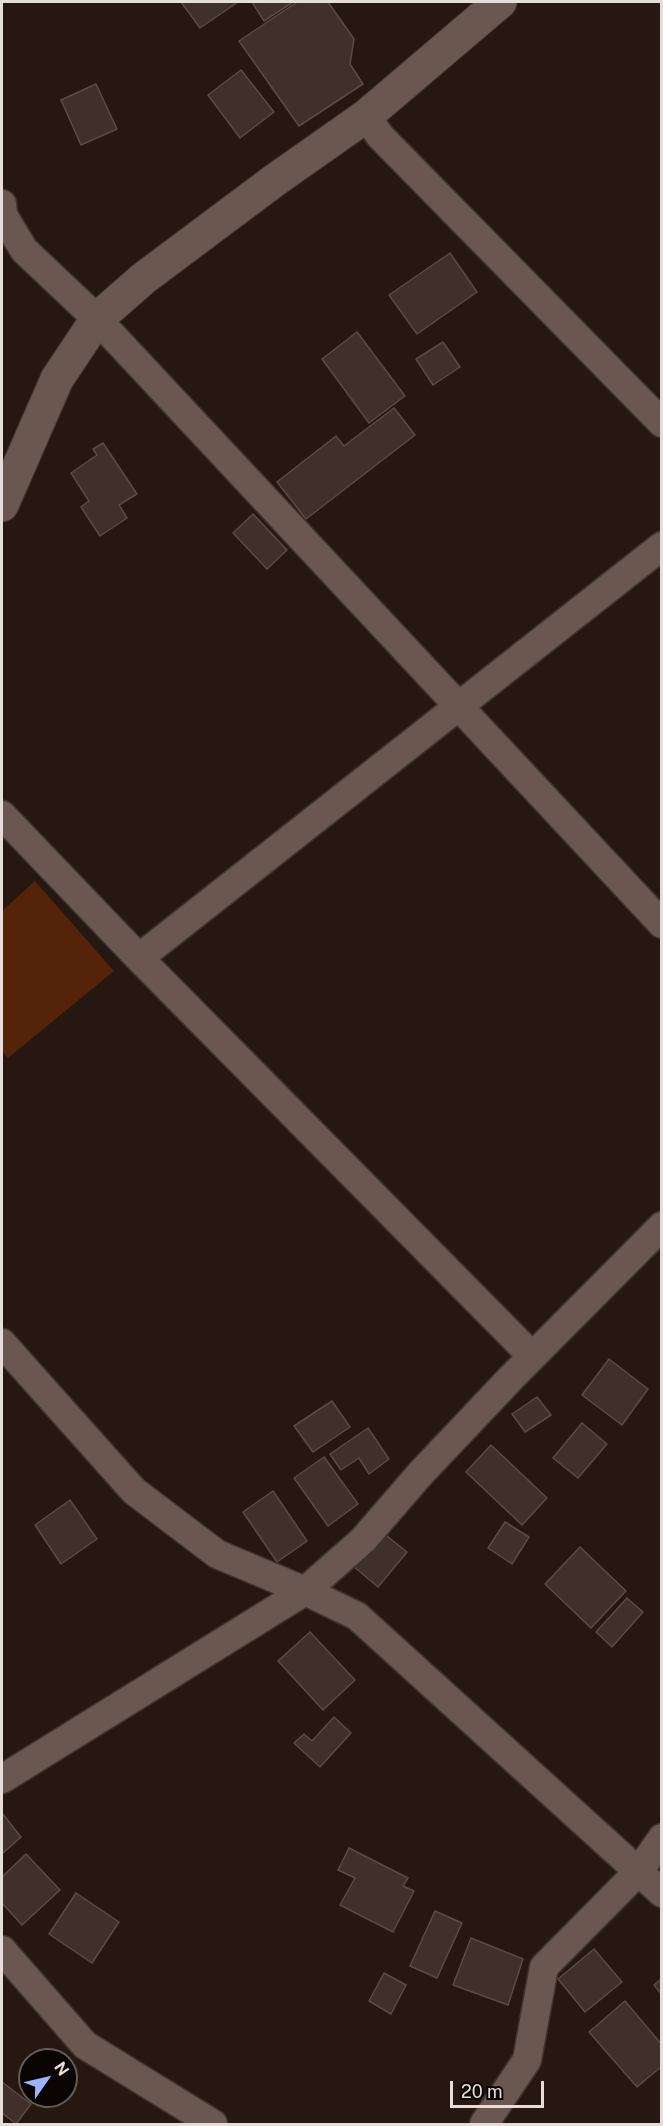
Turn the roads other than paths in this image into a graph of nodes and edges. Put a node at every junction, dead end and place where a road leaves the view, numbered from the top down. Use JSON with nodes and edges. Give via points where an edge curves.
{"nodes":[{"id":1,"x":500,"y":2,"type":"edge"},
{"id":2,"x":366,"y":116,"type":"junction"},
{"id":3,"x":2,"y":204,"type":"edge"},
{"id":4,"x":97,"y":319,"type":"junction"},
{"id":5,"x":662,"y":423,"type":"edge"},
{"id":6,"x":2,"y":505,"type":"edge"},
{"id":7,"x":662,"y":546,"type":"edge"},
{"id":8,"x":459,"y":706,"type":"junction"},
{"id":9,"x":2,"y":815,"type":"edge"},
{"id":10,"x":662,"y":924,"type":"edge"},
{"id":11,"x":139,"y":958,"type":"junction"},
{"id":12,"x":662,"y":1226,"type":"edge"},
{"id":13,"x":2,"y":1343,"type":"edge"},
{"id":14,"x":532,"y":1356,"type":"junction"},
{"id":15,"x":305,"y":1591,"type":"junction"},
{"id":16,"x":2,"y":1779,"type":"edge"},
{"id":17,"x":662,"y":1838,"type":"edge"},
{"id":18,"x":639,"y":1871,"type":"junction"},
{"id":19,"x":662,"y":1893,"type":"edge"},
{"id":20,"x":2,"y":1950,"type":"edge"},
{"id":21,"x":213,"y":2124,"type":"edge"},
{"id":22,"x":484,"y":2124,"type":"edge"}],
"edges":[{"from":1,"to":2,"type":"street"},
{"from":2,"to":4,"type":"street","via":[[144,278]]},
{"from":2,"to":5,"type":"street","via":[[380,136]]},
{"from":3,"to":4,"type":"street","via":[[3,215],[24,250]]},
{"from":4,"to":6,"type":"street","via":[[57,379]]},
{"from":4,"to":8,"type":"street"},
{"from":7,"to":8,"type":"street"},
{"from":8,"to":10,"type":"street"},
{"from":8,"to":11,"type":"street"},
{"from":9,"to":11,"type":"street"},
{"from":11,"to":14,"type":"street"},
{"from":12,"to":14,"type":"street"},
{"from":13,"to":15,"type":"street","via":[[134,1491],[217,1554]]},
{"from":14,"to":15,"type":"street","via":[[363,1540]]},
{"from":15,"to":16,"type":"street"},
{"from":15,"to":18,"type":"street","via":[[357,1617]]},
{"from":17,"to":18,"type":"street"},
{"from":18,"to":19,"type":"street"},
{"from":18,"to":22,"type":"street","via":[[544,1967],[527,2060]]},
{"from":20,"to":21,"type":"street","via":[[85,2045]]}]}
